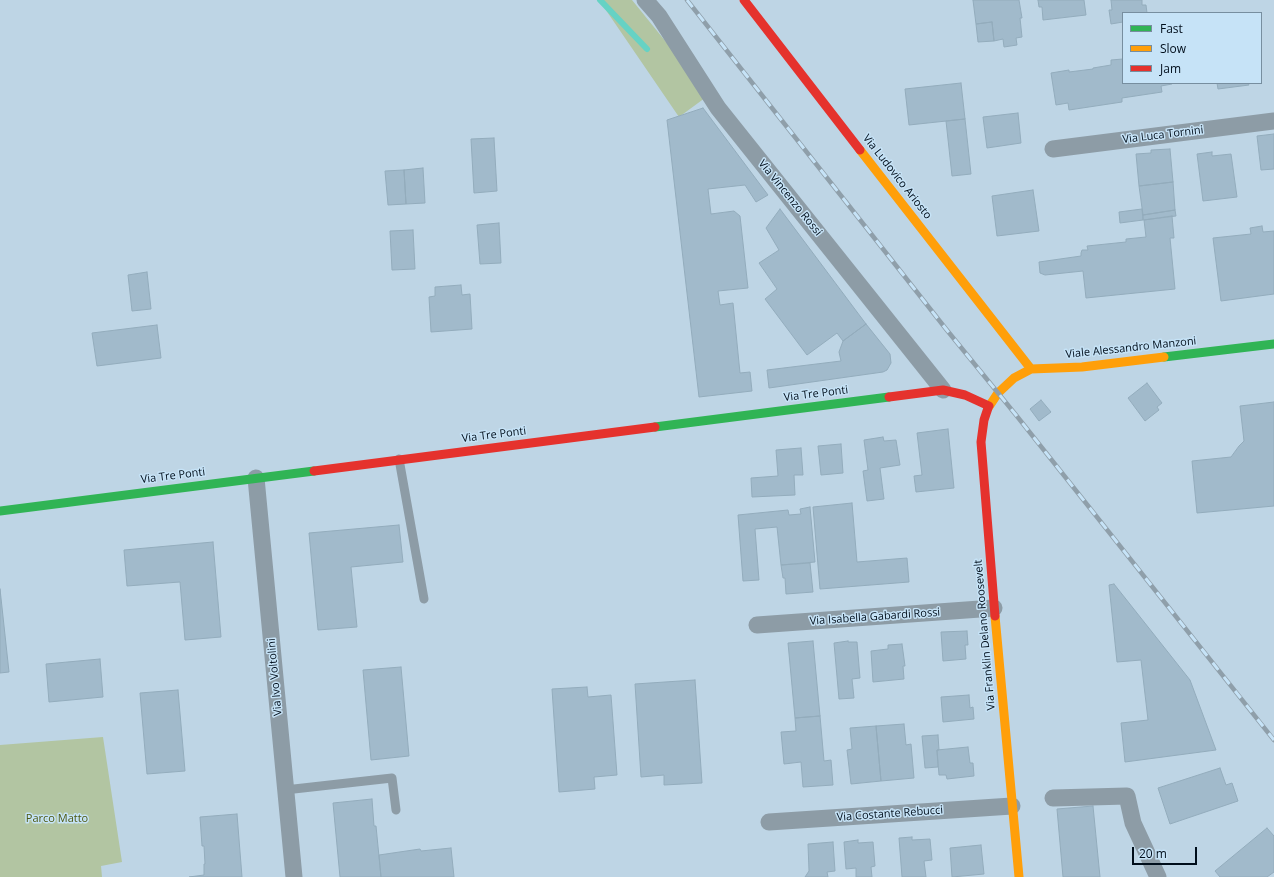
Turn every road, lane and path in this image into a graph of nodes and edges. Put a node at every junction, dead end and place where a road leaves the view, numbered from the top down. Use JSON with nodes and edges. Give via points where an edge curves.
{"nodes":[{"id":1,"x":645,"y":0,"type":"edge"},
{"id":2,"x":744,"y":0,"type":"edge"},
{"id":3,"x":1274,"y":121,"type":"edge"},
{"id":4,"x":1053,"y":149,"type":"dead end"},
{"id":5,"x":1274,"y":344,"type":"edge"},
{"id":6,"x":1031,"y":369,"type":"junction"},
{"id":7,"x":943,"y":390,"type":"junction"},
{"id":8,"x":998,"y":393,"type":"joint"},
{"id":9,"x":989,"y":406,"type":"junction"},
{"id":10,"x":398,"y":459,"type":"junction"},
{"id":11,"x":256,"y":478,"type":"junction"},
{"id":12,"x":0,"y":511,"type":"edge"},
{"id":13,"x":424,"y":599,"type":"dead end"},
{"id":14,"x":994,"y":608,"type":"junction"},
{"id":15,"x":757,"y":625,"type":"dead end"},
{"id":16,"x":286,"y":790,"type":"junction"},
{"id":17,"x":1053,"y":798,"type":"dead end"},
{"id":18,"x":1012,"y":806,"type":"junction"},
{"id":19,"x":396,"y":810,"type":"dead end"},
{"id":20,"x":769,"y":822,"type":"dead end"},
{"id":21,"x":294,"y":877,"type":"edge"},
{"id":22,"x":1019,"y":877,"type":"edge"},
{"id":23,"x":1158,"y":877,"type":"edge"}],
"edges":[{"from":1,"to":7,"type":"street","name":"Via Vincenzo Rossi","via":[[659,16],[718,108]]},
{"from":2,"to":6,"type":"street","name":"Via Ludovico Ariosto"},
{"from":3,"to":4,"type":"street","name":"Via Luca Tornini"},
{"from":5,"to":6,"type":"street","name":"Viale Alessandro Manzoni","via":[[1082,367]]},
{"from":6,"to":8,"type":"street","name":"Viale Alessandro Manzoni","via":[[1014,378]]},
{"from":7,"to":9,"type":"street","name":"Via Tre Ponti","via":[[966,395]]},
{"from":7,"to":10,"type":"street","name":"Via Tre Ponti"},
{"from":8,"to":9,"type":"street","name":"Via Franklin Delano Roosevelt"},
{"from":9,"to":14,"type":"street","name":"Via Franklin Delano Roosevelt","via":[[981,442]]},
{"from":10,"to":11,"type":"street","name":"Via Tre Ponti"},
{"from":10,"to":13,"type":"lane"},
{"from":11,"to":12,"type":"street","name":"Via Tre Ponti"},
{"from":11,"to":16,"type":"street","name":"Via Ivo Voltolini"},
{"from":14,"to":15,"type":"street","name":"Via Isabella Gabardi Rossi"},
{"from":14,"to":18,"type":"street","name":"Via Franklin Delano Roosevelt"},
{"from":16,"to":19,"type":"lane","via":[[392,778]]},
{"from":16,"to":21,"type":"street","name":"Via Ivo Voltolini"},
{"from":17,"to":23,"type":"street","via":[[1127,796],[1133,823]]},
{"from":18,"to":20,"type":"street","name":"Via Costante Rebucci"},
{"from":18,"to":22,"type":"street","name":"Via Franklin Delano Roosevelt"}]}
